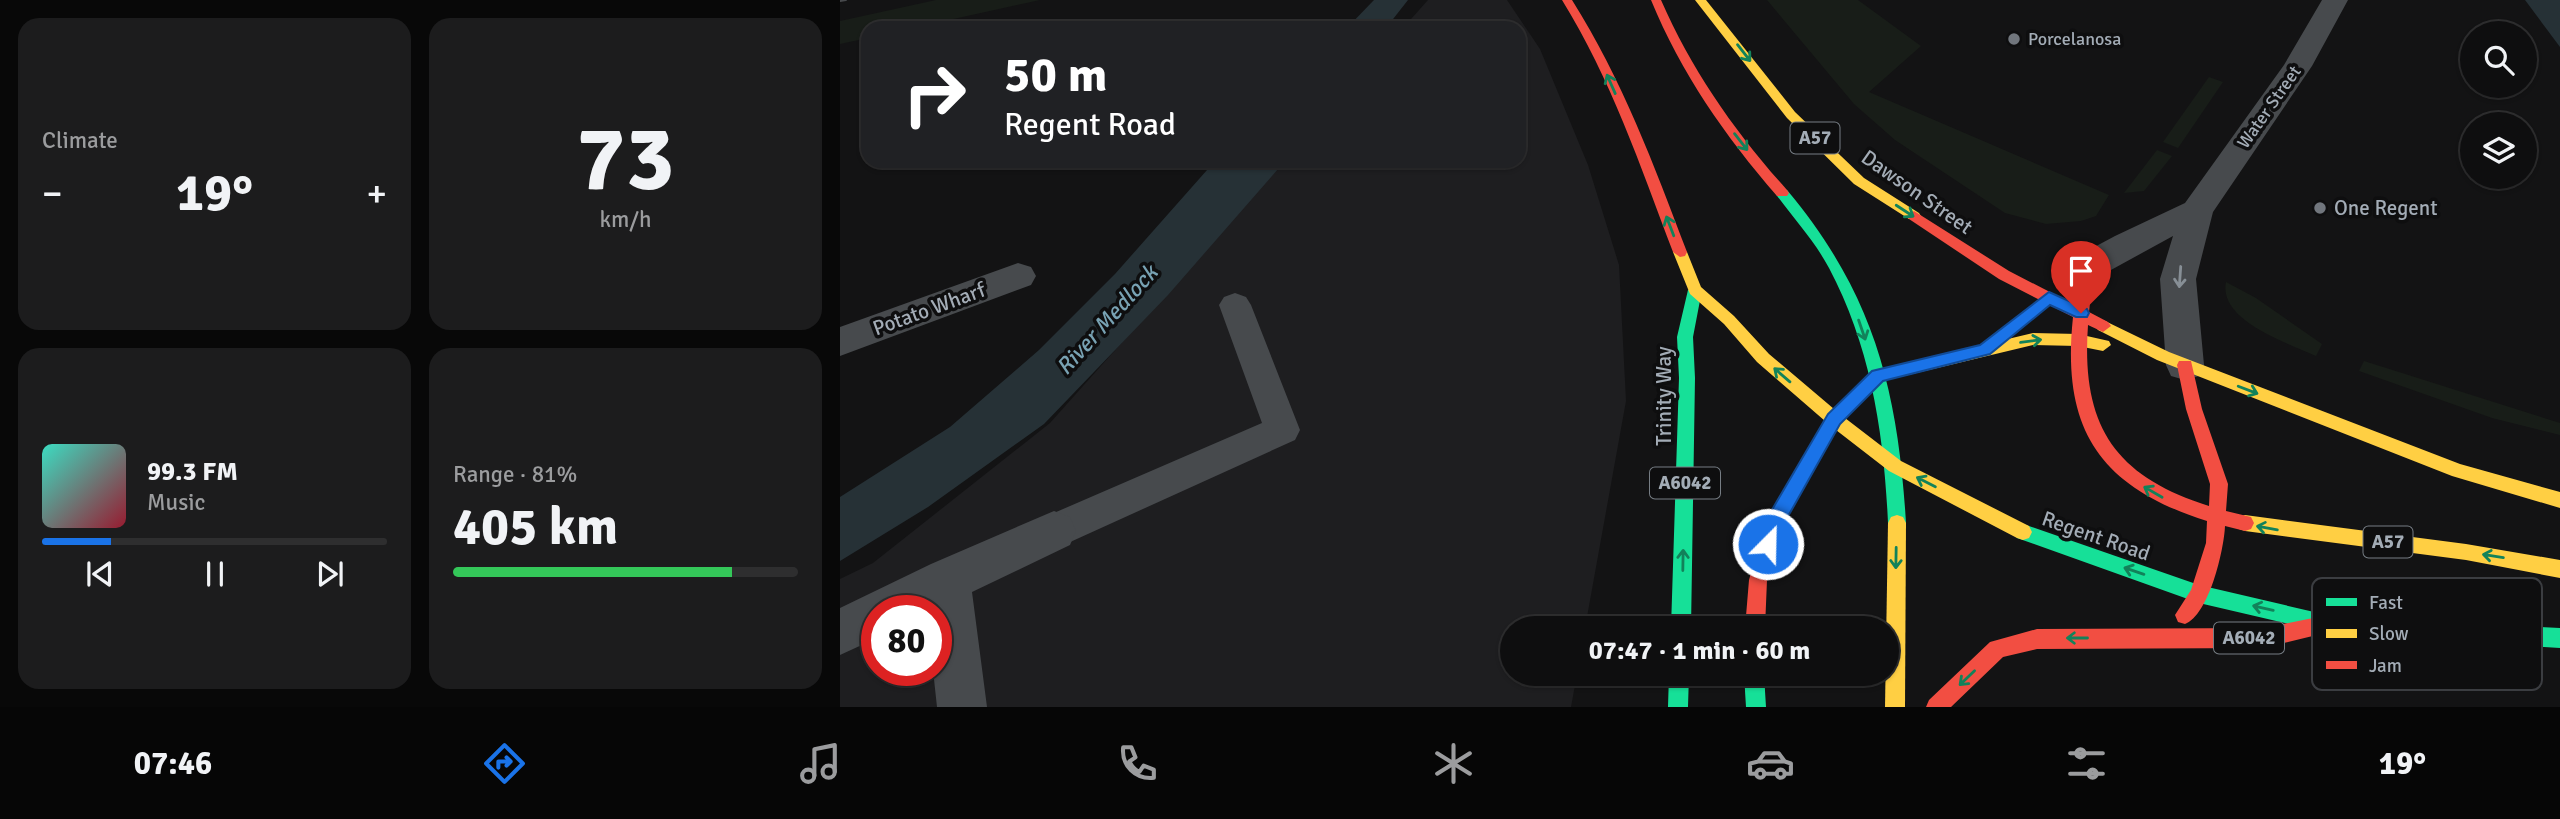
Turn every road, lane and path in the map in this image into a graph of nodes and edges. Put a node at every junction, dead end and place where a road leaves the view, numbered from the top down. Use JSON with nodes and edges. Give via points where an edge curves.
{"nodes":[{"id":1,"x":1567,"y":0,"type":"edge"},
{"id":2,"x":1656,"y":0,"type":"edge"},
{"id":3,"x":1700,"y":0,"type":"edge"},
{"id":4,"x":2335,"y":0,"type":"edge"},
{"id":5,"x":2197,"y":211,"type":"junction"},
{"id":6,"x":1994,"y":269,"type":"junction"},
{"id":7,"x":2028,"y":270,"type":"dead end"},
{"id":8,"x":1018,"y":276,"type":"dead end"},
{"id":9,"x":2063,"y":285,"type":"junction"},
{"id":10,"x":1695,"y":290,"type":"junction"},
{"id":11,"x":1234,"y":305,"type":"dead end"},
{"id":12,"x":2081,"y":313,"type":"junction"},
{"id":13,"x":2010,"y":330,"type":"dead end"},
{"id":14,"x":2078,"y":340,"type":"junction"},
{"id":15,"x":840,"y":342,"type":"edge"},
{"id":16,"x":1985,"y":350,"type":"junction"},
{"id":17,"x":2174,"y":361,"type":"junction"},
{"id":18,"x":1878,"y":376,"type":"junction"},
{"id":19,"x":1834,"y":419,"type":"junction"},
{"id":20,"x":1895,"y":466,"type":"junction"},
{"id":21,"x":2560,"y":500,"type":"edge"},
{"id":22,"x":2217,"y":516,"type":"junction"},
{"id":23,"x":1055,"y":531,"type":"joint"},
{"id":24,"x":2560,"y":569,"type":"edge"},
{"id":25,"x":947,"y":579,"type":"junction"},
{"id":26,"x":2199,"y":594,"type":"junction"},
{"id":27,"x":916,"y":595,"type":"edge"},
{"id":28,"x":1681,"y":616,"type":"edge"},
{"id":29,"x":1756,"y":616,"type":"edge"},
{"id":30,"x":2312,"y":620,"type":"edge"},
{"id":31,"x":861,"y":622,"type":"edge"},
{"id":32,"x":2312,"y":627,"type":"edge"},
{"id":33,"x":840,"y":632,"type":"edge"},
{"id":34,"x":2542,"y":637,"type":"edge"},
{"id":35,"x":2170,"y":638,"type":"junction"},
{"id":36,"x":2560,"y":638,"type":"edge"},
{"id":37,"x":1679,"y":686,"type":"edge"},
{"id":38,"x":1755,"y":686,"type":"edge"},
{"id":39,"x":962,"y":707,"type":"edge"},
{"id":40,"x":1678,"y":707,"type":"edge"},
{"id":41,"x":1756,"y":707,"type":"edge"},
{"id":42,"x":1895,"y":707,"type":"edge"},
{"id":43,"x":1936,"y":707,"type":"edge"}],
"edges":[{"from":10,"to":1,"type":"highway","one_way":true,"via":[[1639,146],[1588,31]]},
{"from":2,"to":18,"type":"highway","one_way":true,"via":[[1701,91],[1813,228],[1847,284]]},
{"from":3,"to":6,"type":"highway","name":"Dawson Street","number":"A57","one_way":true,"via":[[1791,115],[1859,181]]},
{"from":4,"to":5,"type":"street","name":"Water Street","via":[[2298,66]]},
{"from":5,"to":9,"type":"street","name":"Water Street","via":[[2127,244]]},
{"from":5,"to":17,"type":"street","name":"Water Street","one_way":true,"via":[[2178,279]]},
{"from":6,"to":7,"type":"highway"},
{"from":6,"to":9,"type":"highway","name":"Dawson Street","number":"A57"},
{"from":8,"to":15,"type":"street","name":"Potato Wharf"},
{"from":9,"to":12,"type":"highway","number":"A57"},
{"from":9,"to":12,"type":"highway","number":"A57"},
{"from":19,"to":10,"type":"highway","name":"Regent Road","one_way":true,"via":[[1763,358]]},
{"from":28,"to":10,"type":"highway","name":"Trinity Way","number":"A6042","one_way":true,"via":[[1685,337]]},
{"from":11,"to":23,"type":"lane","via":[[1282,430]]},
{"from":12,"to":14,"type":"highway","number":"A57"},
{"from":12,"to":17,"type":"highway","number":"A57"},
{"from":13,"to":16,"type":"highway"},
{"from":16,"to":14,"type":"highway","one_way":true,"via":[[2033,339]]},
{"from":14,"to":17,"type":"highway"},
{"from":22,"to":14,"type":"highway","number":"A57","one_way":true,"via":[[2176,505],[2145,488],[2099,442],[2084,405]]},
{"from":16,"to":18,"type":"highway"},
{"from":17,"to":21,"type":"highway","number":"A57","one_way":true,"via":[[2458,471]]},
{"from":17,"to":22,"type":"highway","via":[[2219,484]]},
{"from":18,"to":19,"type":"highway"},
{"from":18,"to":20,"type":"highway"},
{"from":19,"to":20,"type":"highway","name":"Regent Road"},
{"from":19,"to":29,"type":"highway","via":[[1773,525],[1758,580]]},
{"from":26,"to":20,"type":"highway","name":"Regent Road","one_way":true,"via":[[2022,532]]},
{"from":20,"to":42,"type":"highway","one_way":true},
{"from":24,"to":22,"type":"highway","number":"A57","one_way":true,"via":[[2494,556],[2270,529]]},
{"from":22,"to":26,"type":"highway","via":[[2215,543]]},
{"from":23,"to":25,"type":"street"},
{"from":25,"to":27,"type":"street"},
{"from":25,"to":39,"type":"street"},
{"from":30,"to":26,"type":"highway","name":"Regent Road","one_way":true},
{"from":26,"to":35,"type":"highway"},
{"from":31,"to":33,"type":"street"},
{"from":32,"to":35,"type":"highway","number":"A6042","via":[[2263,638]]},
{"from":34,"to":36,"type":"highway","name":"Regent Road"},
{"from":35,"to":43,"type":"highway","number":"A6042","one_way":true,"via":[[2037,639],[1997,649]]},
{"from":37,"to":40,"type":"highway"},
{"from":38,"to":41,"type":"highway"}]}
